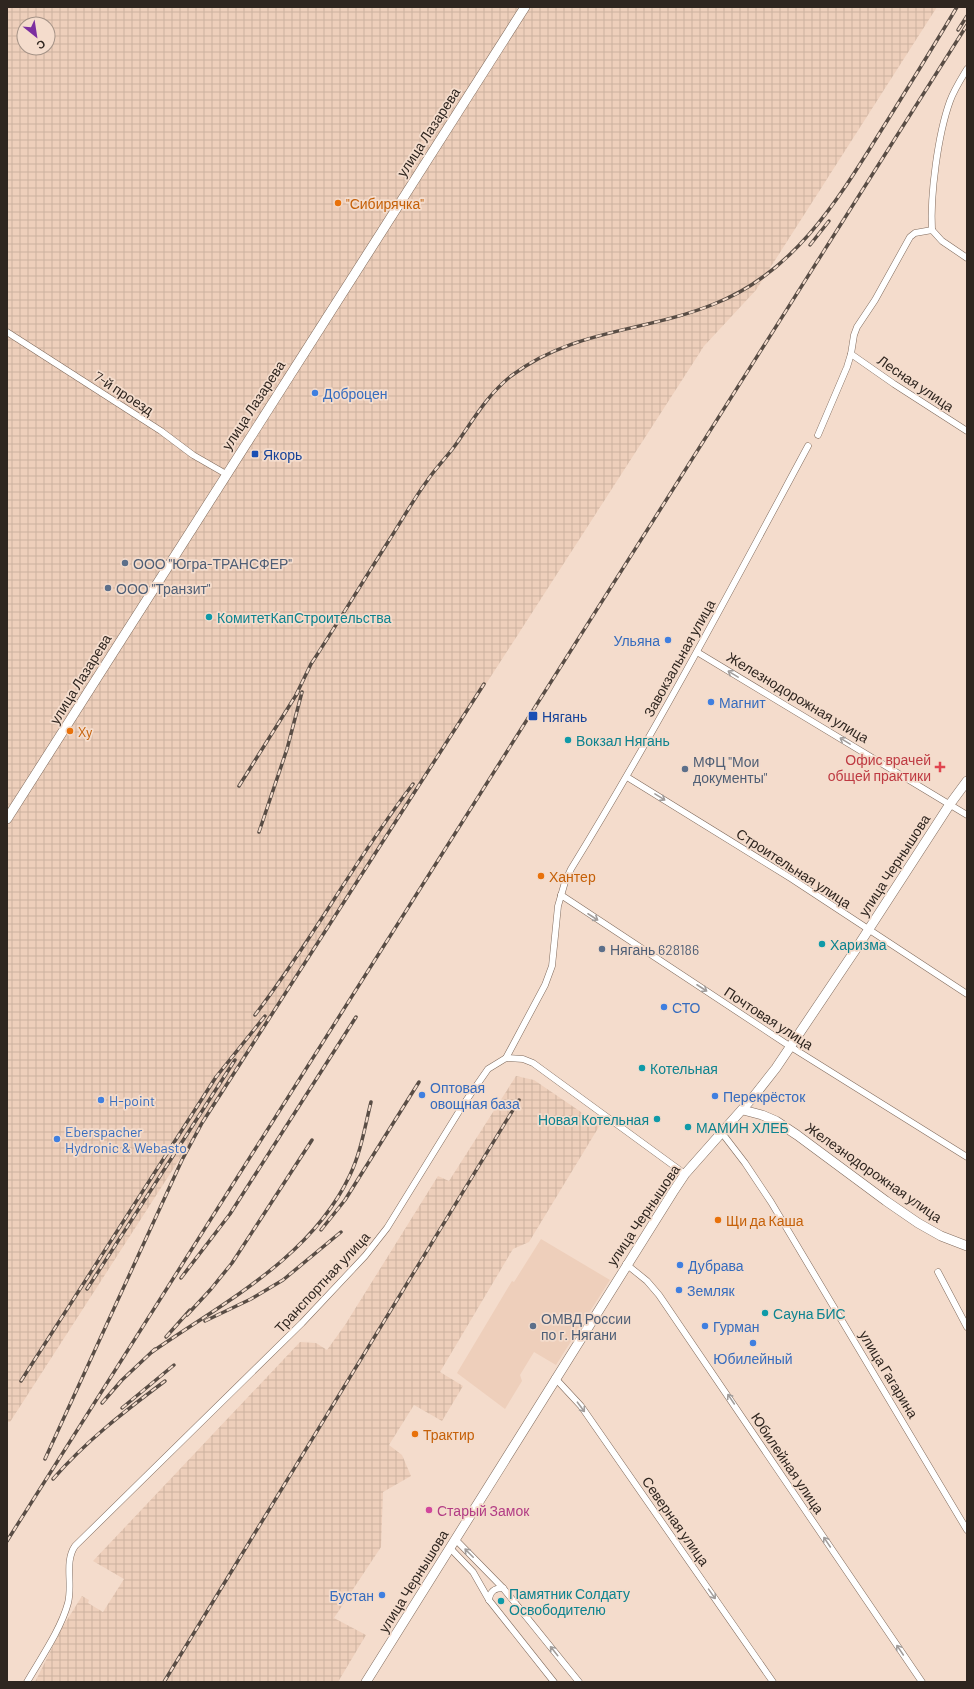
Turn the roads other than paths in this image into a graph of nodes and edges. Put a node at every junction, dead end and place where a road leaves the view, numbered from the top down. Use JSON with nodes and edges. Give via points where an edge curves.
{"nodes":[{"id":1,"x":525,"y":7,"type":"edge"},
{"id":2,"x":967,"y":69,"type":"edge"},
{"id":3,"x":932,"y":230,"type":"junction"},
{"id":4,"x":967,"y":258,"type":"edge"},
{"id":5,"x":7,"y":332,"type":"edge"},
{"id":6,"x":851,"y":354,"type":"junction"},
{"id":7,"x":967,"y":432,"type":"edge"},
{"id":8,"x":818,"y":436,"type":"dead end"},
{"id":9,"x":808,"y":446,"type":"dead end"},
{"id":10,"x":226,"y":474,"type":"junction"},
{"id":11,"x":697,"y":652,"type":"junction"},
{"id":12,"x":627,"y":776,"type":"junction"},
{"id":13,"x":967,"y":782,"type":"edge"},
{"id":14,"x":950,"y":804,"type":"junction"},
{"id":15,"x":967,"y":815,"type":"edge"},
{"id":16,"x":7,"y":819,"type":"edge"},
{"id":17,"x":561,"y":895,"type":"junction"},
{"id":18,"x":869,"y":930,"type":"junction"},
{"id":19,"x":967,"y":994,"type":"edge"},
{"id":20,"x":791,"y":1047,"type":"junction"},
{"id":21,"x":506,"y":1058,"type":"junction"},
{"id":22,"x":743,"y":1110,"type":"junction"},
{"id":23,"x":722,"y":1133,"type":"junction"},
{"id":24,"x":967,"y":1157,"type":"edge"},
{"id":25,"x":685,"y":1174,"type":"junction"},
{"id":26,"x":967,"y":1246,"type":"edge"},
{"id":27,"x":626,"y":1264,"type":"junction"},
{"id":28,"x":938,"y":1272,"type":"dead end"},
{"id":29,"x":967,"y":1327,"type":"edge"},
{"id":30,"x":555,"y":1378,"type":"junction"},
{"id":31,"x":967,"y":1530,"type":"edge"},
{"id":32,"x":455,"y":1539,"type":"junction"},
{"id":33,"x":450,"y":1548,"type":"junction"},
{"id":34,"x":503,"y":1588,"type":"junction"},
{"id":35,"x":489,"y":1600,"type":"junction"},
{"id":36,"x":27,"y":1682,"type":"edge"},
{"id":37,"x":366,"y":1682,"type":"edge"},
{"id":38,"x":554,"y":1682,"type":"edge"},
{"id":39,"x":579,"y":1682,"type":"edge"},
{"id":40,"x":773,"y":1682,"type":"edge"},
{"id":41,"x":922,"y":1682,"type":"edge"}],
"edges":[{"from":1,"to":10,"type":"main road","name":"улица Лазарева"},
{"from":2,"to":3,"type":"street","via":[[950,101],[943,130],[933,189]]},
{"from":3,"to":4,"type":"street","via":[[942,241]]},
{"from":3,"to":6,"type":"street","via":[[915,233],[905,243],[875,300],[857,327]]},
{"from":5,"to":10,"type":"street","name":"7-й проезд","via":[[161,431],[196,457]]},
{"from":6,"to":7,"type":"street","name":"Лесная улица"},
{"from":6,"to":8,"type":"street"},
{"from":9,"to":11,"type":"street","name":"Завокзальная улица"},
{"from":10,"to":16,"type":"main road","name":"улица Лазарева"},
{"from":11,"to":12,"type":"street","name":"Завокзальная улица"},
{"from":14,"to":11,"type":"street","name":"Железнодорожная улица","one_way":true},
{"from":12,"to":17,"type":"street","name":"Завокзальная улица","via":[[571,869]]},
{"from":12,"to":18,"type":"street","name":"Строительная улица","one_way":true},
{"from":13,"to":14,"type":"main road","name":"улица Чернышова"},
{"from":14,"to":15,"type":"street","name":"Железнодорожная улица"},
{"from":14,"to":18,"type":"main road","name":"улица Чернышова"},
{"from":17,"to":20,"type":"street","name":"Почтовая улица","one_way":true},
{"from":17,"to":21,"type":"street","name":"Завокзальная улица","via":[[552,966],[545,985]]},
{"from":18,"to":19,"type":"street","name":"Строительная улица"},
{"from":18,"to":20,"type":"main road","name":"улица Чернышова"},
{"from":20,"to":22,"type":"main road","name":"улица Чернышова"},
{"from":20,"to":24,"type":"street","name":"Почтовая улица"},
{"from":21,"to":25,"type":"street","via":[[523,1059],[542,1069]]},
{"from":21,"to":36,"type":"street","name":"Транспортная улица","via":[[488,1069],[482,1077],[387,1228],[365,1256],[302,1323],[76,1546],[70,1556],[70,1593],[64,1615]]},
{"from":22,"to":23,"type":"main road","name":"улица Чернышова"},
{"from":22,"to":26,"type":"main road","name":"Железнодорожная улица","via":[[781,1124],[918,1223]]},
{"from":23,"to":25,"type":"main road","name":"улица Чернышова"},
{"from":23,"to":31,"type":"street","name":"улица Гагарина","via":[[767,1196]]},
{"from":25,"to":27,"type":"main road","name":"улица Чернышова"},
{"from":27,"to":30,"type":"main road","name":"улица Чернышова"},
{"from":41,"to":27,"type":"street","name":"Юбилейная улица","one_way":true,"via":[[696,1348],[654,1289]]},
{"from":28,"to":29,"type":"street"},
{"from":30,"to":32,"type":"main road","name":"улица Чернышова"},
{"from":30,"to":40,"type":"street","name":"Северная улица","one_way":true,"via":[[581,1406]]},
{"from":32,"to":33,"type":"main road","name":"улица Чернышова"},
{"from":34,"to":32,"type":"street","one_way":true},
{"from":33,"to":35,"type":"street","via":[[473,1572]]},
{"from":33,"to":37,"type":"main road","name":"улица Чернышова"},
{"from":34,"to":35,"type":"street","via":[[493,1590]]},
{"from":39,"to":34,"type":"street","one_way":true},
{"from":35,"to":38,"type":"street"}]}
